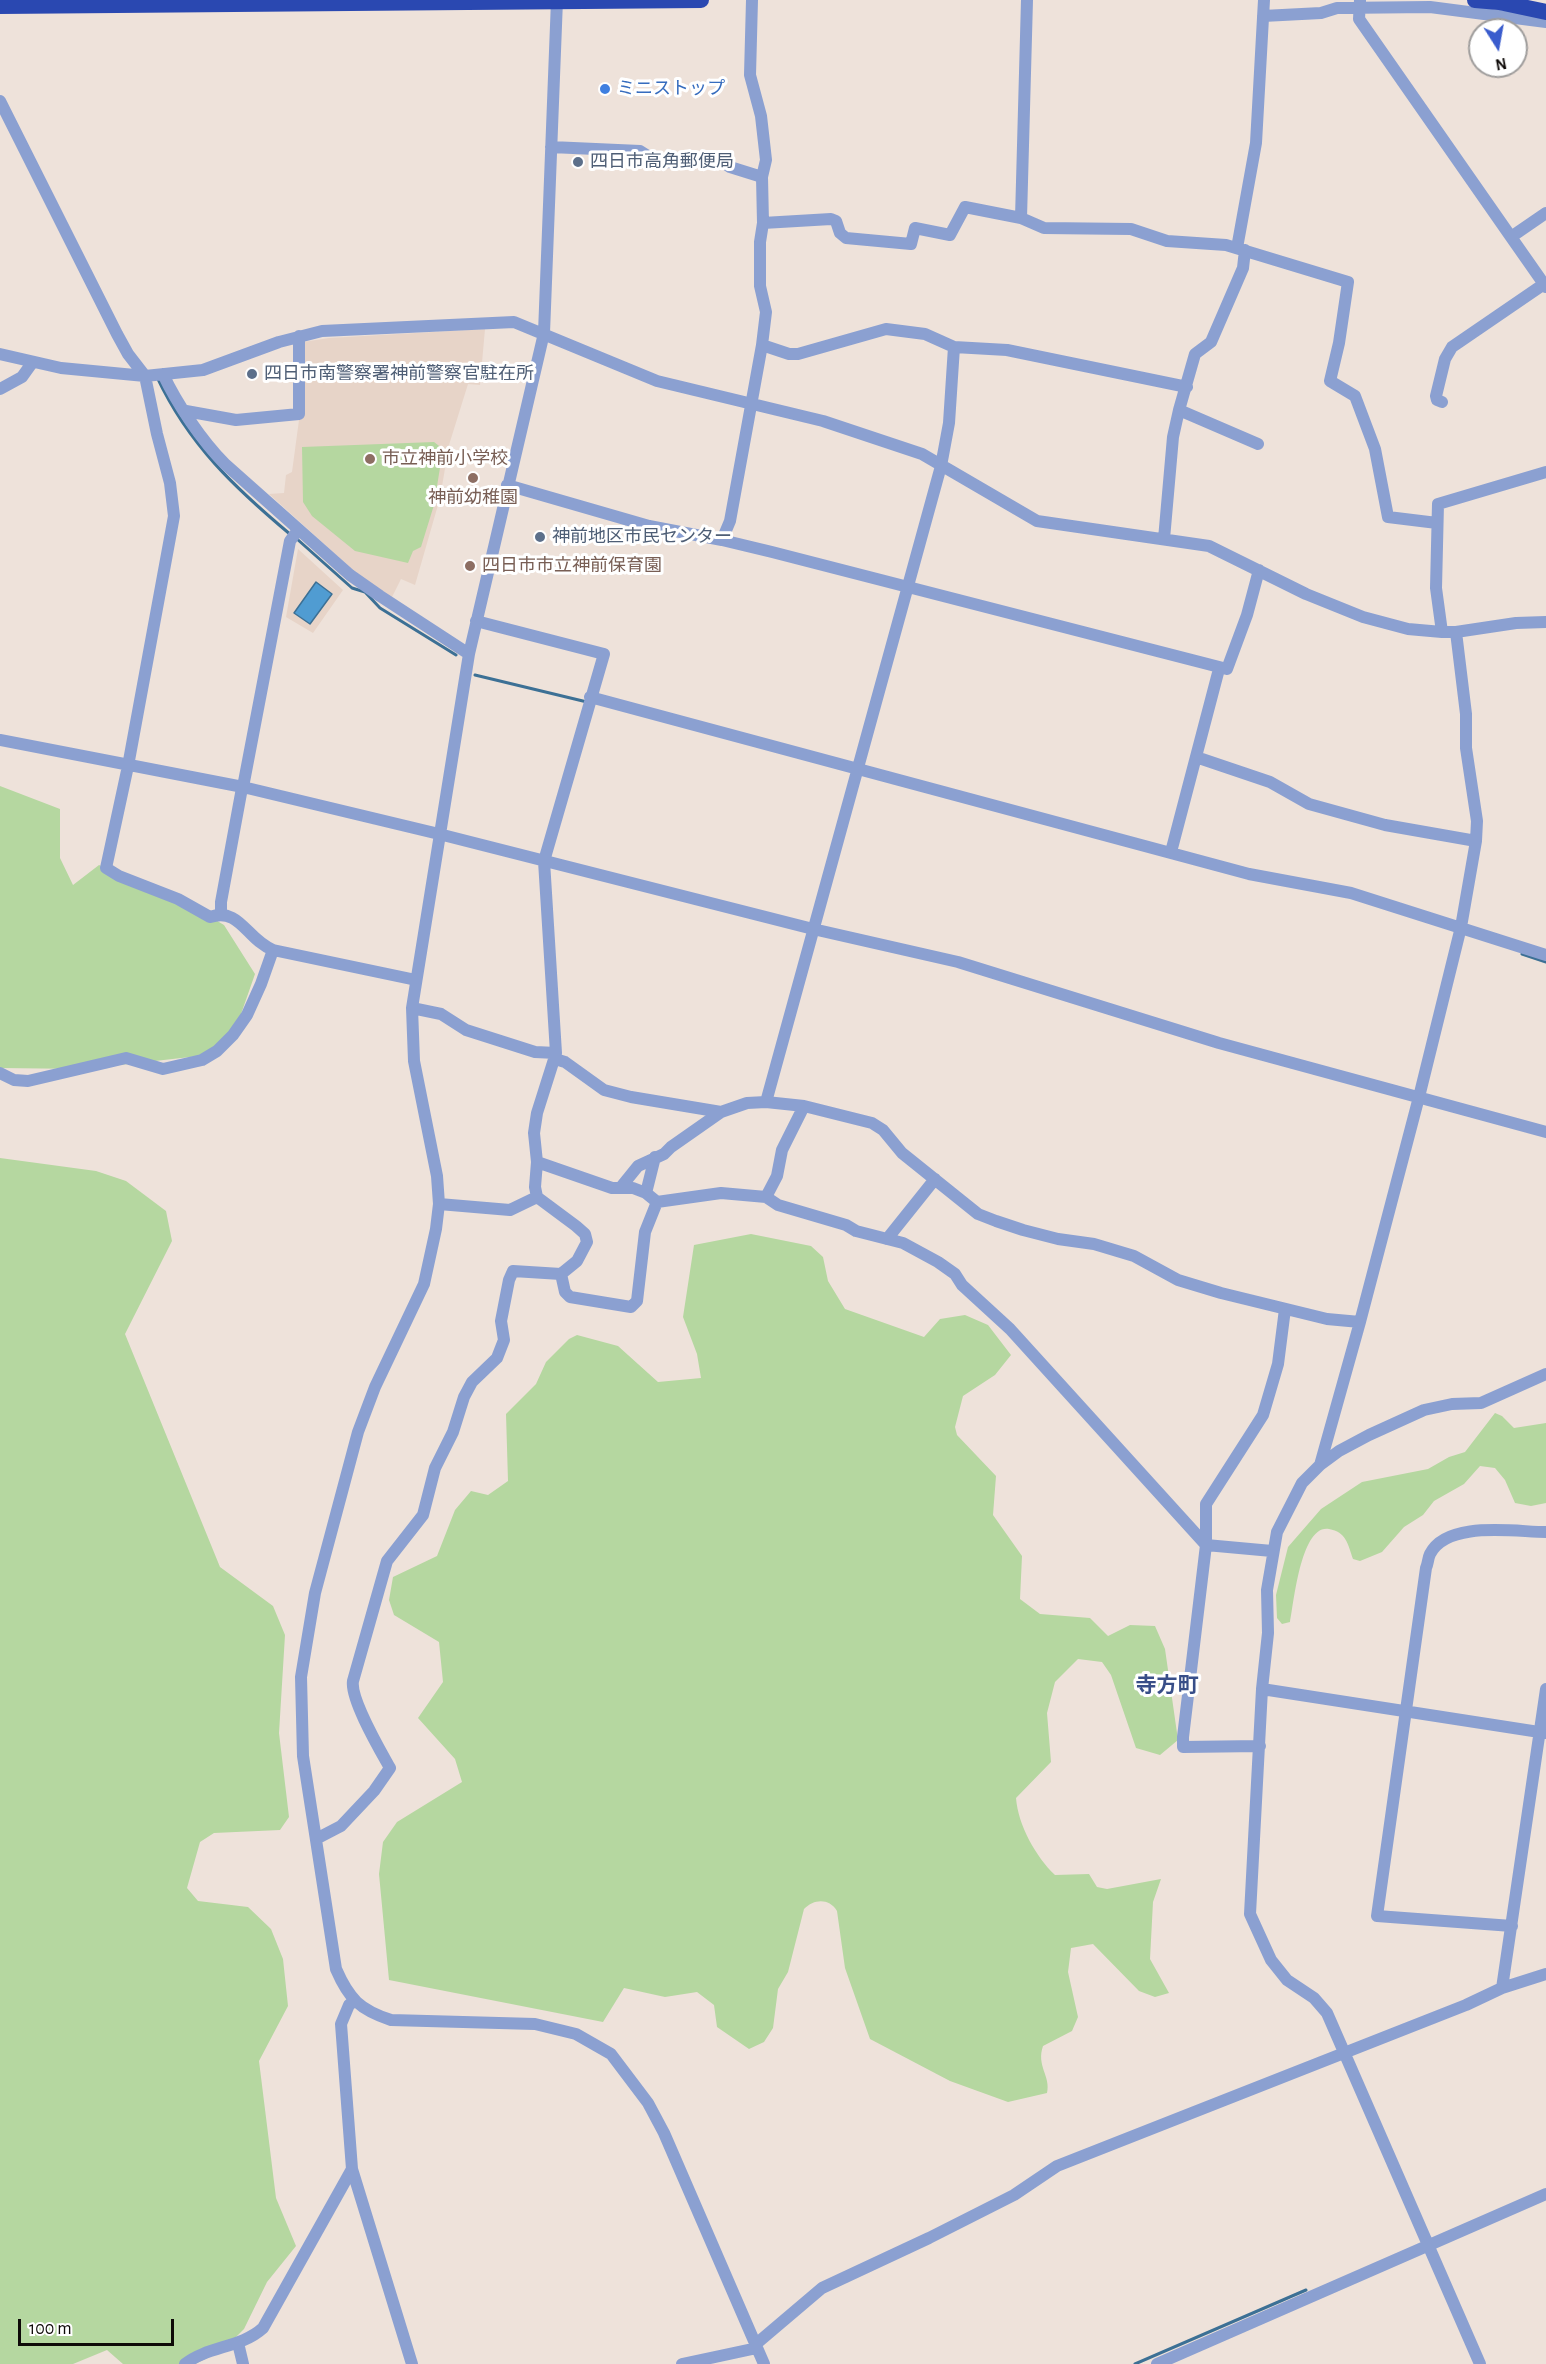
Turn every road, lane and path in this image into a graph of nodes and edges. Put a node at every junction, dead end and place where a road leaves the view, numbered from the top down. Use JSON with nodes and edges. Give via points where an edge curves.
{"nodes":[{"id":1,"x":701,"y":0,"type":"edge"},
{"id":2,"x":752,"y":0,"type":"edge"},
{"id":3,"x":1027,"y":0,"type":"edge"},
{"id":4,"x":1264,"y":0,"type":"edge"},
{"id":5,"x":1474,"y":0,"type":"edge"},
{"id":6,"x":557,"y":1,"type":"edge"},
{"id":7,"x":1360,"y":4,"type":"edge"},
{"id":8,"x":0,"y":6,"type":"edge"},
{"id":9,"x":1546,"y":12,"type":"edge"},
{"id":10,"x":1263,"y":16,"type":"junction"},
{"id":11,"x":1546,"y":22,"type":"edge"},
{"id":12,"x":0,"y":101,"type":"edge"},
{"id":13,"x":551,"y":147,"type":"junction"},
{"id":14,"x":762,"y":177,"type":"junction"},
{"id":15,"x":1546,"y":213,"type":"edge"},
{"id":16,"x":1021,"y":218,"type":"junction"},
{"id":17,"x":763,"y":224,"type":"junction"},
{"id":18,"x":1511,"y":237,"type":"junction"},
{"id":19,"x":1241,"y":249,"type":"junction"},
{"id":20,"x":1545,"y":285,"type":"edge"},
{"id":21,"x":544,"y":333,"type":"junction"},
{"id":22,"x":299,"y":336,"type":"junction"},
{"id":23,"x":762,"y":345,"type":"junction"},
{"id":24,"x":954,"y":347,"type":"junction"},
{"id":25,"x":0,"y":354,"type":"edge"},
{"id":26,"x":32,"y":363,"type":"junction"},
{"id":27,"x":155,"y":375,"type":"junction"},
{"id":28,"x":1187,"y":387,"type":"junction"},
{"id":29,"x":0,"y":389,"type":"edge"},
{"id":30,"x":1442,"y":402,"type":"dead end"},
{"id":31,"x":752,"y":404,"type":"junction"},
{"id":32,"x":1179,"y":410,"type":"junction"},
{"id":33,"x":186,"y":411,"type":"junction"},
{"id":34,"x":1258,"y":444,"type":"dead end"},
{"id":35,"x":941,"y":466,"type":"junction"},
{"id":36,"x":1546,"y":472,"type":"edge"},
{"id":37,"x":507,"y":485,"type":"junction"},
{"id":38,"x":1437,"y":523,"type":"junction"},
{"id":39,"x":295,"y":534,"type":"junction"},
{"id":40,"x":1164,"y":539,"type":"junction"},
{"id":41,"x":722,"y":540,"type":"junction"},
{"id":42,"x":1259,"y":570,"type":"junction"},
{"id":43,"x":907,"y":586,"type":"junction"},
{"id":44,"x":476,"y":621,"type":"junction"},
{"id":45,"x":1546,"y":622,"type":"edge"},
{"id":46,"x":1442,"y":632,"type":"junction"},
{"id":47,"x":1456,"y":632,"type":"junction"},
{"id":48,"x":469,"y":654,"type":"junction"},
{"id":49,"x":1219,"y":669,"type":"junction"},
{"id":50,"x":589,"y":701,"type":"junction"},
{"id":51,"x":0,"y":740,"type":"edge"},
{"id":52,"x":1196,"y":757,"type":"junction"},
{"id":53,"x":128,"y":766,"type":"junction"},
{"id":54,"x":857,"y":770,"type":"junction"},
{"id":55,"x":242,"y":788,"type":"junction"},
{"id":56,"x":439,"y":834,"type":"junction"},
{"id":57,"x":1476,"y":841,"type":"junction"},
{"id":58,"x":1171,"y":852,"type":"junction"},
{"id":59,"x":544,"y":861,"type":"junction"},
{"id":60,"x":221,"y":913,"type":"junction"},
{"id":61,"x":1461,"y":927,"type":"junction"},
{"id":62,"x":813,"y":928,"type":"junction"},
{"id":63,"x":273,"y":950,"type":"junction"},
{"id":64,"x":1546,"y":955,"type":"edge"},
{"id":65,"x":416,"y":980,"type":"junction"},
{"id":66,"x":412,"y":1008,"type":"junction"},
{"id":67,"x":555,"y":1056,"type":"junction"},
{"id":68,"x":0,"y":1073,"type":"edge"},
{"id":69,"x":1419,"y":1097,"type":"junction"},
{"id":70,"x":766,"y":1102,"type":"junction"},
{"id":71,"x":804,"y":1106,"type":"junction"},
{"id":72,"x":721,"y":1112,"type":"junction"},
{"id":73,"x":1546,"y":1132,"type":"edge"},
{"id":74,"x":655,"y":1158,"type":"junction"},
{"id":75,"x":537,"y":1162,"type":"junction"},
{"id":76,"x":935,"y":1179,"type":"junction"},
{"id":77,"x":621,"y":1187,"type":"junction"},
{"id":78,"x":646,"y":1193,"type":"junction"},
{"id":79,"x":537,"y":1197,"type":"junction"},
{"id":80,"x":766,"y":1197,"type":"junction"},
{"id":81,"x":657,"y":1202,"type":"junction"},
{"id":82,"x":439,"y":1204,"type":"junction"},
{"id":83,"x":887,"y":1239,"type":"junction"},
{"id":84,"x":561,"y":1274,"type":"junction"},
{"id":85,"x":1285,"y":1309,"type":"junction"},
{"id":86,"x":1360,"y":1322,"type":"junction"},
{"id":87,"x":1546,"y":1374,"type":"edge"},
{"id":88,"x":1320,"y":1465,"type":"junction"},
{"id":89,"x":1546,"y":1532,"type":"edge"},
{"id":90,"x":1206,"y":1545,"type":"junction"},
{"id":91,"x":1272,"y":1551,"type":"junction"},
{"id":92,"x":1262,"y":1689,"type":"junction"},
{"id":93,"x":1546,"y":1689,"type":"edge"},
{"id":94,"x":1407,"y":1711,"type":"junction"},
{"id":95,"x":1543,"y":1733,"type":"edge"},
{"id":96,"x":1260,"y":1746,"type":"junction"},
{"id":97,"x":316,"y":1839,"type":"junction"},
{"id":98,"x":1512,"y":1926,"type":"junction"},
{"id":99,"x":1546,"y":1974,"type":"edge"},
{"id":100,"x":1502,"y":1989,"type":"junction"},
{"id":101,"x":354,"y":2001,"type":"junction"},
{"id":102,"x":1344,"y":2053,"type":"junction"},
{"id":103,"x":352,"y":2169,"type":"junction"},
{"id":104,"x":1546,"y":2194,"type":"edge"},
{"id":105,"x":1428,"y":2246,"type":"junction"},
{"id":106,"x":238,"y":2343,"type":"junction"},
{"id":107,"x":756,"y":2346,"type":"junction"},
{"id":108,"x":185,"y":2364,"type":"edge"},
{"id":109,"x":243,"y":2364,"type":"edge"},
{"id":110,"x":412,"y":2364,"type":"edge"},
{"id":111,"x":682,"y":2364,"type":"edge"},
{"id":112,"x":764,"y":2364,"type":"edge"},
{"id":113,"x":1157,"y":2364,"type":"edge"},
{"id":114,"x":1480,"y":2364,"type":"edge"}],
"edges":[{"from":1,"to":6,"type":"highway"},
{"from":2,"to":14,"type":"street","via":[[750,75],[761,117],[766,160]]},
{"from":3,"to":16,"type":"street"},
{"from":4,"to":10,"type":"street"},
{"from":5,"to":9,"type":"highway"},
{"from":6,"to":8,"type":"highway"},
{"from":6,"to":13,"type":"street"},
{"from":7,"to":10,"type":"street","via":[[1321,13]]},
{"from":7,"to":11,"type":"street","via":[[1430,7]]},
{"from":7,"to":18,"type":"street","via":[[1359,19]]},
{"from":10,"to":19,"type":"street","via":[[1256,143]]},
{"from":12,"to":27,"type":"street","via":[[128,354]]},
{"from":13,"to":14,"type":"street","via":[[640,151],[659,163],[712,158]]},
{"from":13,"to":21,"type":"street"},
{"from":14,"to":17,"type":"street"},
{"from":15,"to":18,"type":"street"},
{"from":16,"to":17,"type":"street","via":[[965,207],[950,235],[915,228],[911,244],[846,238],[831,219]]},
{"from":16,"to":19,"type":"street","via":[[1044,228],[1131,229],[1167,241]]},
{"from":17,"to":23,"type":"street"},
{"from":18,"to":20,"type":"street"},
{"from":19,"to":28,"type":"street","via":[[1243,268],[1211,342],[1195,354]]},
{"from":19,"to":38,"type":"street","via":[[1348,282],[1330,381],[1355,396],[1375,449],[1388,517]]},
{"from":20,"to":30,"type":"street","via":[[1452,347],[1436,396]]},
{"from":21,"to":22,"type":"street","via":[[514,322],[340,330]]},
{"from":21,"to":31,"type":"street","via":[[657,381]]},
{"from":21,"to":37,"type":"street"},
{"from":22,"to":27,"type":"street","via":[[203,370]]},
{"from":22,"to":33,"type":"street","via":[[299,414],[237,420]]},
{"from":23,"to":24,"type":"street","via":[[798,354],[886,329],[926,334]]},
{"from":23,"to":31,"type":"street"},
{"from":24,"to":28,"type":"street","via":[[1007,350]]},
{"from":24,"to":35,"type":"street","via":[[949,423]]},
{"from":25,"to":26,"type":"street"},
{"from":26,"to":27,"type":"street"},
{"from":26,"to":29,"type":"street","via":[[22,377]]},
{"from":27,"to":33,"type":"street"},
{"from":27,"to":53,"type":"street","via":[[157,434],[174,516]]},
{"from":28,"to":32,"type":"street"},
{"from":31,"to":35,"type":"street","via":[[823,421],[922,454]]},
{"from":31,"to":41,"type":"street","via":[[730,521]]},
{"from":32,"to":34,"type":"street"},
{"from":32,"to":40,"type":"street"},
{"from":33,"to":39,"type":"street","via":[[210,449],[290,520]]},
{"from":35,"to":40,"type":"street","via":[[1038,521]]},
{"from":35,"to":43,"type":"street"},
{"from":36,"to":38,"type":"street","via":[[1438,504]]},
{"from":37,"to":41,"type":"street","via":[[649,526]]},
{"from":37,"to":44,"type":"street"},
{"from":38,"to":46,"type":"street","via":[[1436,588]]},
{"from":39,"to":48,"type":"street"},
{"from":39,"to":55,"type":"street"},
{"from":40,"to":42,"type":"street","via":[[1209,546]]},
{"from":41,"to":43,"type":"street"},
{"from":42,"to":46,"type":"street","via":[[1363,617],[1408,629]]},
{"from":42,"to":49,"type":"street","via":[[1227,669]]},
{"from":43,"to":49,"type":"street"},
{"from":43,"to":54,"type":"street"},
{"from":44,"to":48,"type":"street"},
{"from":44,"to":50,"type":"street","via":[[604,654]]},
{"from":45,"to":47,"type":"street"},
{"from":46,"to":47,"type":"street"},
{"from":47,"to":57,"type":"street"},
{"from":48,"to":56,"type":"street"},
{"from":49,"to":52,"type":"street"},
{"from":50,"to":54,"type":"street"},
{"from":50,"to":59,"type":"street"},
{"from":51,"to":53,"type":"street"},
{"from":52,"to":57,"type":"street","via":[[1270,782],[1309,804],[1385,825]]},
{"from":52,"to":58,"type":"street"},
{"from":53,"to":55,"type":"street"},
{"from":53,"to":60,"type":"street","via":[[106,868],[210,917]]},
{"from":54,"to":58,"type":"street"},
{"from":54,"to":62,"type":"street"},
{"from":55,"to":56,"type":"street"},
{"from":55,"to":60,"type":"street"},
{"from":56,"to":59,"type":"street"},
{"from":56,"to":65,"type":"street"},
{"from":57,"to":61,"type":"street"},
{"from":58,"to":61,"type":"street","via":[[1249,874],[1351,893]]},
{"from":59,"to":62,"type":"street"},
{"from":59,"to":67,"type":"street"},
{"from":60,"to":63,"type":"street","via":[[230,915],[263,946]]},
{"from":61,"to":64,"type":"street"},
{"from":61,"to":69,"type":"street"},
{"from":62,"to":69,"type":"street","via":[[958,962],[1219,1043]]},
{"from":62,"to":70,"type":"street"},
{"from":63,"to":65,"type":"street"},
{"from":63,"to":68,"type":"street","via":[[248,1015],[217,1051],[202,1060],[163,1069],[126,1058],[28,1081]]},
{"from":65,"to":66,"type":"street"},
{"from":66,"to":67,"type":"street","via":[[441,1014],[466,1030]]},
{"from":66,"to":82,"type":"street","via":[[414,1061]]},
{"from":67,"to":72,"type":"street","via":[[604,1090]]},
{"from":67,"to":75,"type":"street","via":[[537,1113]]},
{"from":69,"to":73,"type":"street"},
{"from":69,"to":86,"type":"street"},
{"from":70,"to":71,"type":"street"},
{"from":70,"to":72,"type":"street","via":[[747,1103]]},
{"from":71,"to":76,"type":"street","via":[[872,1123],[883,1130],[902,1154]]},
{"from":71,"to":80,"type":"street","via":[[782,1150],[777,1176]]},
{"from":72,"to":74,"type":"street"},
{"from":74,"to":77,"type":"street","via":[[638,1166]]},
{"from":74,"to":78,"type":"street"},
{"from":75,"to":77,"type":"street","via":[[612,1188]]},
{"from":75,"to":79,"type":"street"},
{"from":76,"to":83,"type":"street"},
{"from":76,"to":85,"type":"street","via":[[978,1214],[996,1221],[1134,1256],[1179,1280]]},
{"from":77,"to":78,"type":"street"},
{"from":78,"to":81,"type":"street"},
{"from":79,"to":82,"type":"street","via":[[510,1210]]},
{"from":79,"to":84,"type":"street","via":[[585,1234],[584,1251]]},
{"from":80,"to":81,"type":"street","via":[[721,1193]]},
{"from":80,"to":83,"type":"street","via":[[778,1205]]},
{"from":81,"to":84,"type":"street","via":[[645,1232],[637,1301],[631,1307],[570,1297]]},
{"from":82,"to":97,"type":"street","via":[[424,1284],[358,1432],[307,1632],[301,1677],[303,1756]]},
{"from":83,"to":90,"type":"street","via":[[903,1243],[955,1274],[962,1286],[1010,1329]]},
{"from":84,"to":97,"type":"street","via":[[513,1271],[501,1321],[504,1340],[497,1358],[472,1382],[435,1468],[423,1515],[387,1561],[352,1688],[390,1768],[341,1826]]},
{"from":85,"to":86,"type":"street"},
{"from":85,"to":90,"type":"street","via":[[1278,1364],[1263,1415],[1206,1504]]},
{"from":86,"to":88,"type":"street"},
{"from":87,"to":88,"type":"street","via":[[1481,1403],[1424,1410],[1369,1435]]},
{"from":88,"to":91,"type":"street","via":[[1302,1483],[1277,1532]]},
{"from":89,"to":94,"type":"street","via":[[1465,1531],[1449,1537],[1430,1553]]},
{"from":90,"to":91,"type":"street"},
{"from":90,"to":96,"type":"street","via":[[1184,1747]]},
{"from":91,"to":92,"type":"street"},
{"from":92,"to":94,"type":"street"},
{"from":92,"to":96,"type":"street"},
{"from":93,"to":95,"type":"street"},
{"from":94,"to":95,"type":"street"},
{"from":94,"to":98,"type":"street","via":[[1377,1916]]},
{"from":95,"to":98,"type":"street"},
{"from":96,"to":102,"type":"street","via":[[1250,1914],[1271,1960],[1287,1980],[1314,1998],[1327,2013]]},
{"from":97,"to":101,"type":"street","via":[[336,1969]]},
{"from":98,"to":100,"type":"street"},
{"from":99,"to":100,"type":"street"},
{"from":100,"to":102,"type":"street"},
{"from":101,"to":103,"type":"street","via":[[341,2024]]},
{"from":101,"to":107,"type":"street","via":[[391,2020],[536,2024],[576,2034],[605,2049],[629,2075],[664,2133]]},
{"from":102,"to":105,"type":"street"},
{"from":102,"to":107,"type":"street","via":[[1057,2166],[1014,2195],[822,2288]]},
{"from":103,"to":106,"type":"street","via":[[266,2322],[258,2332]]},
{"from":103,"to":110,"type":"street"},
{"from":104,"to":105,"type":"street"},
{"from":105,"to":113,"type":"street"},
{"from":105,"to":114,"type":"street"},
{"from":106,"to":108,"type":"street"},
{"from":106,"to":109,"type":"street"},
{"from":107,"to":111,"type":"street"},
{"from":107,"to":112,"type":"street"}]}
